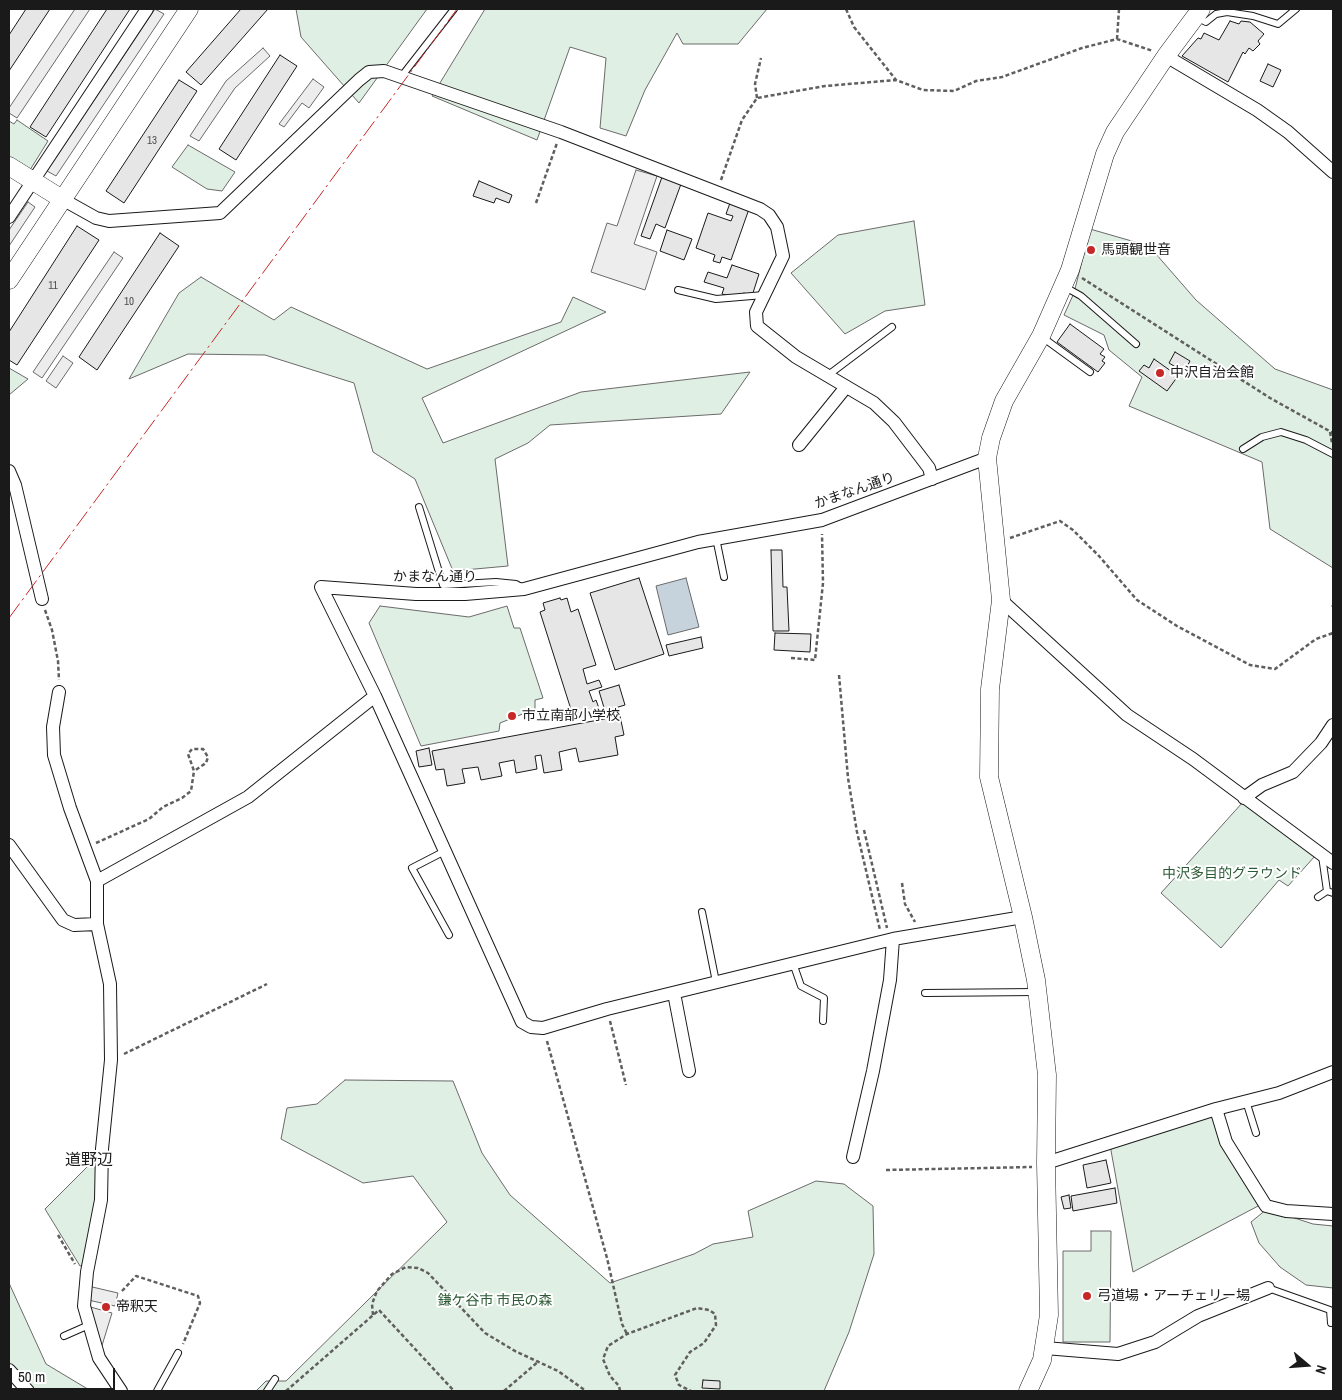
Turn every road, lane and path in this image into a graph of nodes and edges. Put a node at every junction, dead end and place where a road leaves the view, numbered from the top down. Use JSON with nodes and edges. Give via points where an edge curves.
{"nodes":[{"id":1,"x":147,"y":9,"type":"edge"},
{"id":2,"x":189,"y":9,"type":"edge"},
{"id":3,"x":454,"y":9,"type":"edge"},
{"id":4,"x":846,"y":9,"type":"edge"},
{"id":5,"x":1119,"y":9,"type":"edge"},
{"id":6,"x":1296,"y":9,"type":"edge"},
{"id":7,"x":1198,"y":13,"type":"edge"},
{"id":8,"x":1117,"y":39,"type":"junction"},
{"id":9,"x":1166,"y":56,"type":"junction"},
{"id":10,"x":761,"y":58,"type":"dead end"},
{"id":11,"x":401,"y":77,"type":"junction"},
{"id":12,"x":896,"y":80,"type":"junction"},
{"id":13,"x":757,"y":98,"type":"junction"},
{"id":14,"x":561,"y":132,"type":"junction"},
{"id":15,"x":9,"y":166,"type":"edge"},
{"id":16,"x":1333,"y":172,"type":"edge"},
{"id":17,"x":32,"y":181,"type":"junction"},
{"id":18,"x":717,"y":191,"type":"junction"},
{"id":19,"x":62,"y":199,"type":"junction"},
{"id":20,"x":536,"y":203,"type":"dead end"},
{"id":21,"x":9,"y":218,"type":"edge"},
{"id":22,"x":1067,"y":278,"type":"junction"},
{"id":23,"x":9,"y":280,"type":"edge"},
{"id":24,"x":678,"y":290,"type":"dead end"},
{"id":25,"x":764,"y":295,"type":"junction"},
{"id":26,"x":892,"y":327,"type":"dead end"},
{"id":27,"x":1041,"y":336,"type":"junction"},
{"id":28,"x":1136,"y":344,"type":"dead end"},
{"id":29,"x":1090,"y":372,"type":"dead end"},
{"id":30,"x":827,"y":376,"type":"junction"},
{"id":31,"x":846,"y":387,"type":"junction"},
{"id":32,"x":1333,"y":433,"type":"edge"},
{"id":33,"x":799,"y":445,"type":"dead end"},
{"id":34,"x":1243,"y":448,"type":"dead end"},
{"id":35,"x":1333,"y":454,"type":"edge"},
{"id":36,"x":987,"y":458,"type":"junction"},
{"id":37,"x":9,"y":471,"type":"edge"},
{"id":38,"x":932,"y":480,"type":"junction"},
{"id":39,"x":419,"y":507,"type":"dead end"},
{"id":40,"x":822,"y":520,"type":"junction"},
{"id":41,"x":716,"y":538,"type":"junction"},
{"id":42,"x":994,"y":541,"type":"junction"},
{"id":43,"x":724,"y":577,"type":"dead end"},
{"id":44,"x":524,"y":589,"type":"junction"},
{"id":45,"x":42,"y":599,"type":"joint"},
{"id":46,"x":1000,"y":600,"type":"junction"},
{"id":47,"x":1333,"y":633,"type":"edge"},
{"id":48,"x":791,"y":658,"type":"dead end"},
{"id":49,"x":839,"y":676,"type":"dead end"},
{"id":50,"x":59,"y":692,"type":"joint"},
{"id":51,"x":375,"y":696,"type":"junction"},
{"id":52,"x":1333,"y":725,"type":"edge"},
{"id":53,"x":194,"y":771,"type":"junction"},
{"id":54,"x":1244,"y":798,"type":"junction"},
{"id":55,"x":864,"y":830,"type":"dead end"},
{"id":56,"x":9,"y":845,"type":"edge"},
{"id":57,"x":85,"y":848,"type":"junction"},
{"id":58,"x":445,"y":851,"type":"junction"},
{"id":59,"x":1328,"y":860,"type":"edge"},
{"id":60,"x":97,"y":881,"type":"junction"},
{"id":61,"x":902,"y":883,"type":"dead end"},
{"id":62,"x":1330,"y":892,"type":"edge"},
{"id":63,"x":1318,"y":897,"type":"dead end"},
{"id":64,"x":702,"y":912,"type":"dead end"},
{"id":65,"x":1023,"y":917,"type":"junction"},
{"id":66,"x":97,"y":924,"type":"junction"},
{"id":67,"x":450,"y":934,"type":"dead end"},
{"id":68,"x":921,"y":934,"type":"junction"},
{"id":69,"x":888,"y":940,"type":"junction"},
{"id":70,"x":792,"y":962,"type":"junction"},
{"id":71,"x":716,"y":982,"type":"junction"},
{"id":72,"x":267,"y":984,"type":"dead end"},
{"id":73,"x":1038,"y":992,"type":"junction"},
{"id":74,"x":674,"y":993,"type":"junction"},
{"id":75,"x":925,"y":993,"type":"dead end"},
{"id":76,"x":607,"y":1009,"type":"junction"},
{"id":77,"x":823,"y":1021,"type":"dead end"},
{"id":78,"x":543,"y":1028,"type":"junction"},
{"id":79,"x":111,"y":1060,"type":"junction"},
{"id":80,"x":688,"y":1071,"type":"dead end"},
{"id":81,"x":1333,"y":1072,"type":"edge"},
{"id":82,"x":626,"y":1085,"type":"dead end"},
{"id":83,"x":1246,"y":1101,"type":"junction"},
{"id":84,"x":1216,"y":1109,"type":"junction"},
{"id":85,"x":1256,"y":1133,"type":"dead end"},
{"id":86,"x":853,"y":1157,"type":"dead end"},
{"id":87,"x":1046,"y":1163,"type":"junction"},
{"id":88,"x":886,"y":1170,"type":"dead end"},
{"id":89,"x":1333,"y":1214,"type":"edge"},
{"id":90,"x":58,"y":1235,"type":"dead end"},
{"id":91,"x":87,"y":1272,"type":"junction"},
{"id":92,"x":1268,"y":1288,"type":"joint"},
{"id":93,"x":122,"y":1292,"type":"dead end"},
{"id":94,"x":373,"y":1315,"type":"junction"},
{"id":95,"x":1331,"y":1323,"type":"dead end"},
{"id":96,"x":89,"y":1325,"type":"junction"},
{"id":97,"x":627,"y":1334,"type":"junction"},
{"id":98,"x":64,"y":1336,"type":"dead end"},
{"id":99,"x":1046,"y":1348,"type":"junction"},
{"id":100,"x":178,"y":1353,"type":"joint"},
{"id":101,"x":539,"y":1361,"type":"junction"},
{"id":102,"x":9,"y":1370,"type":"edge"},
{"id":103,"x":275,"y":1379,"type":"dead end"},
{"id":104,"x":28,"y":1391,"type":"edge"},
{"id":105,"x":121,"y":1391,"type":"edge"},
{"id":106,"x":157,"y":1391,"type":"edge"},
{"id":107,"x":267,"y":1391,"type":"edge"},
{"id":108,"x":286,"y":1391,"type":"edge"},
{"id":109,"x":454,"y":1391,"type":"edge"},
{"id":110,"x":504,"y":1391,"type":"edge"},
{"id":111,"x":586,"y":1391,"type":"edge"},
{"id":112,"x":620,"y":1391,"type":"edge"},
{"id":113,"x":691,"y":1391,"type":"edge"},
{"id":114,"x":1028,"y":1391,"type":"edge"}],
"edges":[{"from":1,"to":17,"type":"street"},
{"from":2,"to":19,"type":"street"},
{"from":3,"to":11,"type":"lane"},
{"from":4,"to":12,"type":"path","via":[[854,27]]},
{"from":5,"to":8,"type":"path"},
{"from":6,"to":7,"type":"lane","via":[[1278,24],[1227,12],[1216,14],[1206,22]]},
{"from":7,"to":9,"type":"street"},
{"from":8,"to":9,"type":"path"},
{"from":8,"to":12,"type":"path","via":[[1002,77],[976,81],[954,91],[923,90]]},
{"from":9,"to":16,"type":"street","via":[[1257,110]]},
{"from":9,"to":22,"type":"street","via":[[1116,132],[1106,154]]},
{"from":10,"to":13,"type":"path","via":[[755,84]]},
{"from":11,"to":14,"type":"street"},
{"from":11,"to":19,"type":"street","via":[[384,71],[369,72],[220,213],[109,221],[96,218]]},
{"from":12,"to":13,"type":"path","via":[[825,86]]},
{"from":13,"to":18,"type":"path","via":[[742,120]]},
{"from":14,"to":18,"type":"street"},
{"from":14,"to":20,"type":"path"},
{"from":15,"to":17,"type":"street"},
{"from":17,"to":19,"type":"street"},
{"from":17,"to":21,"type":"street"},
{"from":18,"to":25,"type":"street","via":[[760,209],[777,226],[783,256]]},
{"from":19,"to":23,"type":"street"},
{"from":22,"to":27,"type":"street"},
{"from":22,"to":28,"type":"lane","via":[[1081,296]]},
{"from":22,"to":32,"type":"path"},
{"from":24,"to":25,"type":"lane","via":[[716,300]]},
{"from":25,"to":30,"type":"street","via":[[756,312],[757,326],[796,357]]},
{"from":26,"to":30,"type":"lane"},
{"from":27,"to":29,"type":"lane"},
{"from":27,"to":36,"type":"street","via":[[1004,401]]},
{"from":30,"to":31,"type":"street"},
{"from":31,"to":33,"type":"street"},
{"from":31,"to":38,"type":"street","via":[[874,404],[894,422],[929,468]]},
{"from":34,"to":35,"type":"lane","via":[[1262,437],[1281,432]]},
{"from":36,"to":38,"type":"street","name":"かまなん通り"},
{"from":36,"to":42,"type":"street"},
{"from":37,"to":45,"type":"street"},
{"from":38,"to":40,"type":"street","name":"かまなん通り"},
{"from":39,"to":44,"type":"lane","via":[[443,585],[496,582],[516,584]]},
{"from":40,"to":41,"type":"street","name":"かまなん通り"},
{"from":40,"to":48,"type":"path","via":[[823,583],[815,660]]},
{"from":41,"to":43,"type":"lane"},
{"from":41,"to":44,"type":"street","name":"かまなん通り"},
{"from":42,"to":46,"type":"street"},
{"from":42,"to":47,"type":"path","via":[[1060,521],[1099,556],[1137,600],[1177,626],[1250,665],[1275,670],[1316,639]]},
{"from":44,"to":51,"type":"street","name":"かまなん通り","via":[[416,594],[321,587]]},
{"from":45,"to":50,"type":"path","via":[[57,653]]},
{"from":46,"to":54,"type":"street","via":[[1127,715]]},
{"from":46,"to":65,"type":"street","via":[[990,689],[989,777]]},
{"from":49,"to":69,"type":"path","via":[[847,770],[856,823]]},
{"from":50,"to":57,"type":"street","via":[[53,727],[54,755]]},
{"from":51,"to":58,"type":"street"},
{"from":51,"to":60,"type":"street","via":[[248,797]]},
{"from":52,"to":54,"type":"street","via":[[1321,743],[1293,772],[1262,785]]},
{"from":53,"to":53,"type":"path","via":[[188,754],[192,749],[203,749],[208,756],[206,763]]},
{"from":53,"to":57,"type":"path","via":[[191,791],[182,798],[163,807],[149,819]]},
{"from":54,"to":59,"type":"street"},
{"from":55,"to":69,"type":"path"},
{"from":56,"to":66,"type":"street","via":[[63,920],[74,925]]},
{"from":57,"to":60,"type":"street"},
{"from":58,"to":67,"type":"lane","via":[[412,868]]},
{"from":58,"to":78,"type":"street","via":[[522,1022]]},
{"from":59,"to":62,"type":"lane"},
{"from":60,"to":66,"type":"street"},
{"from":61,"to":68,"type":"path","via":[[905,904]]},
{"from":62,"to":63,"type":"lane"},
{"from":64,"to":71,"type":"lane"},
{"from":65,"to":68,"type":"street"},
{"from":65,"to":73,"type":"street"},
{"from":66,"to":79,"type":"street","via":[[110,984]]},
{"from":68,"to":69,"type":"street"},
{"from":69,"to":70,"type":"street"},
{"from":69,"to":86,"type":"street","via":[[888,989]]},
{"from":70,"to":71,"type":"street"},
{"from":70,"to":77,"type":"lane","via":[[800,986],[824,998]]},
{"from":71,"to":74,"type":"street"},
{"from":72,"to":79,"type":"path"},
{"from":73,"to":75,"type":"lane"},
{"from":73,"to":87,"type":"street","via":[[1047,1075]]},
{"from":74,"to":76,"type":"street"},
{"from":74,"to":80,"type":"street"},
{"from":76,"to":78,"type":"street"},
{"from":76,"to":82,"type":"path"},
{"from":78,"to":97,"type":"path"},
{"from":79,"to":91,"type":"street","via":[[102,1149],[101,1200]]},
{"from":81,"to":83,"type":"street","via":[[1278,1093]]},
{"from":83,"to":84,"type":"street"},
{"from":83,"to":85,"type":"lane"},
{"from":84,"to":87,"type":"street"},
{"from":84,"to":89,"type":"street","via":[[1226,1142],[1266,1206],[1286,1211]]},
{"from":87,"to":88,"type":"path","via":[[1034,1167]]},
{"from":87,"to":99,"type":"street","via":[[1049,1315]]},
{"from":90,"to":91,"type":"path","via":[[80,1272]]},
{"from":91,"to":96,"type":"street","via":[[84,1306]]},
{"from":92,"to":95,"type":"lane","via":[[1330,1310]]},
{"from":92,"to":99,"type":"street","via":[[1198,1316],[1155,1342],[1118,1354]]},
{"from":93,"to":100,"type":"path","via":[[136,1276],[198,1296],[200,1303],[192,1326]]},
{"from":94,"to":101,"type":"path","via":[[372,1304],[377,1291],[392,1274],[406,1267],[418,1268],[428,1273],[485,1334]]},
{"from":94,"to":108,"type":"path"},
{"from":94,"to":109,"type":"path","via":[[379,1310]]},
{"from":96,"to":98,"type":"lane"},
{"from":96,"to":105,"type":"street","via":[[99,1358]]},
{"from":97,"to":112,"type":"path","via":[[608,1346],[603,1359]]},
{"from":97,"to":113,"type":"path","via":[[697,1308],[715,1314],[716,1326],[704,1343],[690,1352],[676,1375],[679,1385]]},
{"from":99,"to":114,"type":"street"},
{"from":100,"to":106,"type":"lane"},
{"from":101,"to":110,"type":"path"},
{"from":101,"to":111,"type":"path"},
{"from":102,"to":104,"type":"street"},
{"from":103,"to":107,"type":"lane"}]}
